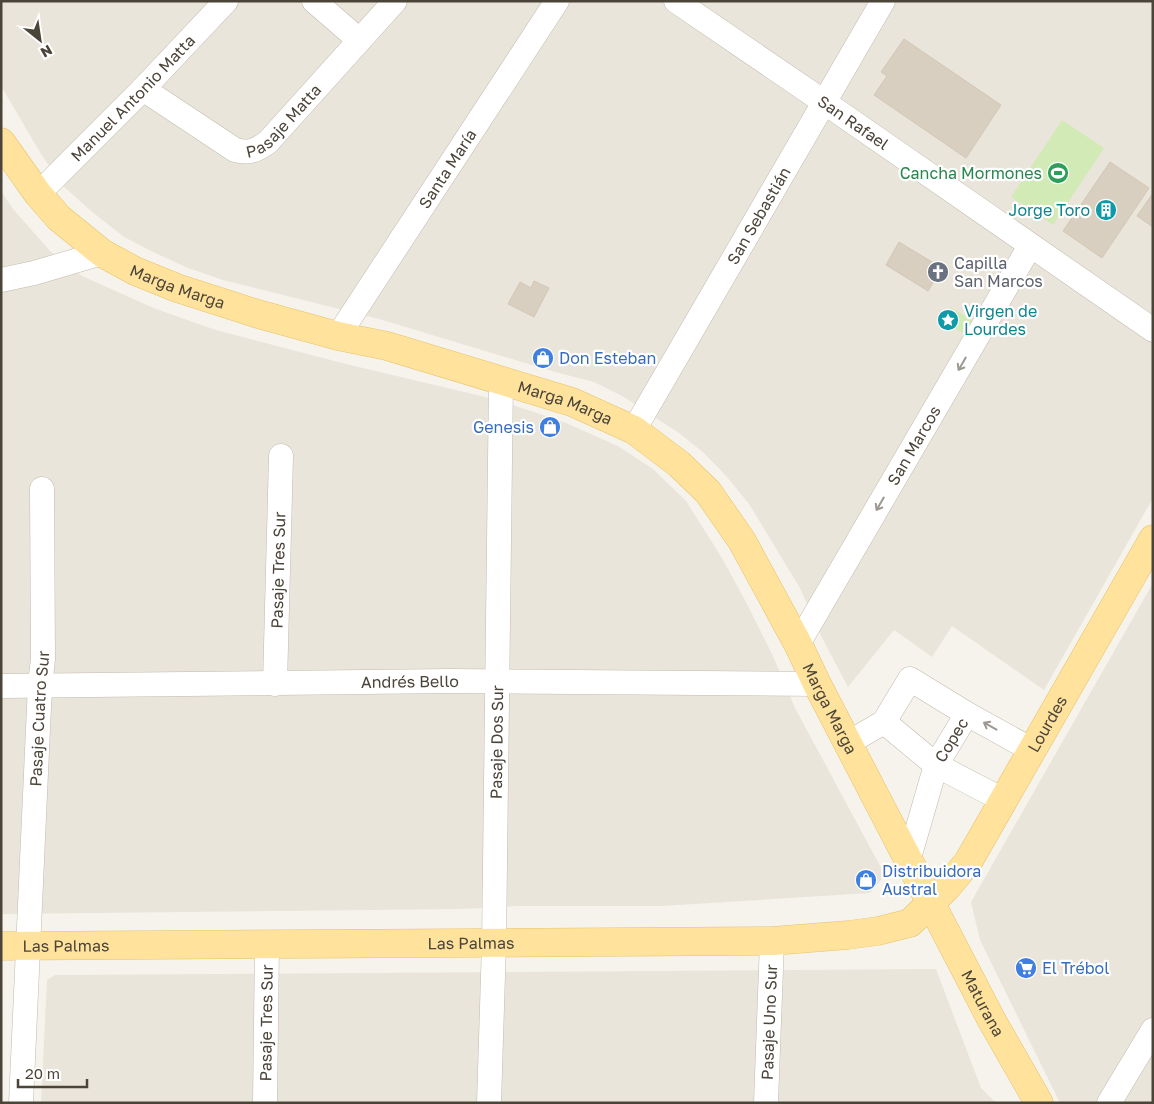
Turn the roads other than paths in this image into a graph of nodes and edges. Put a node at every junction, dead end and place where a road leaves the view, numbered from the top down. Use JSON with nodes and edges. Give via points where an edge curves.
{"nodes":[{"id":1,"x":226,"y":1,"type":"edge"},
{"id":2,"x":314,"y":1,"type":"edge"},
{"id":3,"x":395,"y":1,"type":"edge"},
{"id":4,"x":557,"y":1,"type":"edge"},
{"id":5,"x":676,"y":1,"type":"edge"},
{"id":6,"x":883,"y":1,"type":"edge"},
{"id":7,"x":359,"y":40,"type":"junction"},
{"id":8,"x":143,"y":89,"type":"junction"},
{"id":9,"x":824,"y":102,"type":"junction"},
{"id":10,"x":1,"y":142,"type":"edge"},
{"id":11,"x":38,"y":194,"type":"junction"},
{"id":12,"x":1030,"y":246,"type":"junction"},
{"id":13,"x":102,"y":253,"type":"junction"},
{"id":14,"x":1,"y":280,"type":"edge"},
{"id":15,"x":1153,"y":330,"type":"edge"},
{"id":16,"x":338,"y":336,"type":"junction"},
{"id":17,"x":500,"y":381,"type":"junction"},
{"id":18,"x":634,"y":430,"type":"junction"},
{"id":19,"x":281,"y":456,"type":"dead end"},
{"id":20,"x":42,"y":489,"type":"dead end"},
{"id":21,"x":1153,"y":539,"type":"edge"},
{"id":22,"x":798,"y":644,"type":"junction"},
{"id":23,"x":496,"y":682,"type":"junction"},
{"id":24,"x":275,"y":684,"type":"junction"},
{"id":25,"x":817,"y":684,"type":"junction"},
{"id":26,"x":1,"y":686,"type":"edge"},
{"id":27,"x":40,"y":686,"type":"junction"},
{"id":28,"x":967,"y":714,"type":"junction"},
{"id":29,"x":884,"y":722,"type":"junction"},
{"id":30,"x":848,"y":743,"type":"junction"},
{"id":31,"x":1032,"y":750,"type":"junction"},
{"id":32,"x":936,"y":765,"type":"junction"},
{"id":33,"x":1003,"y":800,"type":"junction"},
{"id":34,"x":909,"y":858,"type":"junction"},
{"id":35,"x":932,"y":902,"type":"junction"},
{"id":36,"x":772,"y":941,"type":"junction"},
{"id":37,"x":267,"y":944,"type":"junction"},
{"id":38,"x":494,"y":944,"type":"junction"},
{"id":39,"x":1,"y":946,"type":"edge"},
{"id":40,"x":28,"y":947,"type":"junction"},
{"id":41,"x":1153,"y":1030,"type":"edge"},
{"id":42,"x":21,"y":1103,"type":"edge"},
{"id":43,"x":265,"y":1103,"type":"edge"},
{"id":44,"x":489,"y":1103,"type":"edge"},
{"id":45,"x":766,"y":1103,"type":"edge"},
{"id":46,"x":1039,"y":1103,"type":"edge"},
{"id":47,"x":1109,"y":1103,"type":"edge"}],
"edges":[{"from":1,"to":8,"type":"street","name":"Manuel Antonio Matta"},
{"from":2,"to":7,"type":"street"},
{"from":3,"to":7,"type":"street","name":"Pasaje Matta"},
{"from":4,"to":16,"type":"street","name":"Santa María"},
{"from":5,"to":9,"type":"street","name":"San Rafael"},
{"from":6,"to":9,"type":"street","name":"San Sebastián"},
{"from":7,"to":8,"type":"street","name":"Pasaje Matta","via":[[268,142],[252,152],[235,150]]},
{"from":8,"to":11,"type":"street","name":"Manuel Antonio Matta"},
{"from":9,"to":12,"type":"street","name":"San Rafael"},
{"from":9,"to":18,"type":"street","name":"San Sebastián"},
{"from":10,"to":11,"type":"main road","name":"Marga Marga"},
{"from":11,"to":13,"type":"main road","name":"Marga Marga","via":[[59,218]]},
{"from":12,"to":15,"type":"street","name":"San Rafael"},
{"from":12,"to":22,"type":"street","name":"San Marcos","one_way":true},
{"from":13,"to":14,"type":"street"},
{"from":13,"to":16,"type":"main road","name":"Marga Marga","via":[[176,288]]},
{"from":16,"to":17,"type":"main road","name":"Marga Marga","via":[[387,346]]},
{"from":17,"to":18,"type":"main road","name":"Marga Marga","via":[[572,402]]},
{"from":17,"to":23,"type":"street","name":"Pasaje Dos Sur"},
{"from":18,"to":22,"type":"main road","name":"Marga Marga","via":[[679,464],[708,492],[742,541]]},
{"from":19,"to":24,"type":"street","name":"Pasaje Tres Sur"},
{"from":20,"to":27,"type":"street","name":"Pasaje Cuatro Sur","via":[[43,659]]},
{"from":21,"to":31,"type":"main road","name":"Lourdes"},
{"from":22,"to":25,"type":"main road","name":"Marga Marga"},
{"from":23,"to":24,"type":"street","name":"Andrés Bello"},
{"from":23,"to":25,"type":"street","name":"Andrés Bello"},
{"from":23,"to":38,"type":"street","name":"Pasaje Dos Sur"},
{"from":24,"to":27,"type":"street","name":"Andrés Bello"},
{"from":25,"to":30,"type":"main road","name":"Marga Marga"},
{"from":26,"to":27,"type":"street","name":"Andrés Bello"},
{"from":27,"to":40,"type":"street","name":"Pasaje Cuatro Sur"},
{"from":28,"to":29,"type":"street","via":[[910,679]]},
{"from":31,"to":28,"type":"street","name":"Copec","one_way":true},
{"from":28,"to":32,"type":"street","name":"Copec"},
{"from":29,"to":30,"type":"street"},
{"from":29,"to":32,"type":"street"},
{"from":30,"to":34,"type":"main road","name":"Marga Marga"},
{"from":31,"to":33,"type":"main road","name":"Lourdes"},
{"from":32,"to":33,"type":"street","name":"Copec"},
{"from":32,"to":34,"type":"street"},
{"from":33,"to":35,"type":"main road","name":"Lourdes","via":[[968,862]]},
{"from":34,"to":35,"type":"main road","name":"Marga Marga"},
{"from":35,"to":36,"type":"main road","name":"Las Palmas","via":[[910,923],[878,931]]},
{"from":35,"to":46,"type":"main road","name":"Maturana","via":[[991,1019]]},
{"from":36,"to":38,"type":"main road","name":"Las Palmas"},
{"from":36,"to":45,"type":"street","name":"Pasaje Uno Sur"},
{"from":37,"to":38,"type":"main road","name":"Las Palmas"},
{"from":37,"to":40,"type":"main road","name":"Las Palmas"},
{"from":37,"to":43,"type":"street","name":"Pasaje Tres Sur"},
{"from":38,"to":44,"type":"street","name":"Pasaje Dos Sur"},
{"from":39,"to":40,"type":"main road","name":"Las Palmas"},
{"from":40,"to":42,"type":"street","name":"Pasaje Cuatro Sur"},
{"from":41,"to":47,"type":"street"}]}
